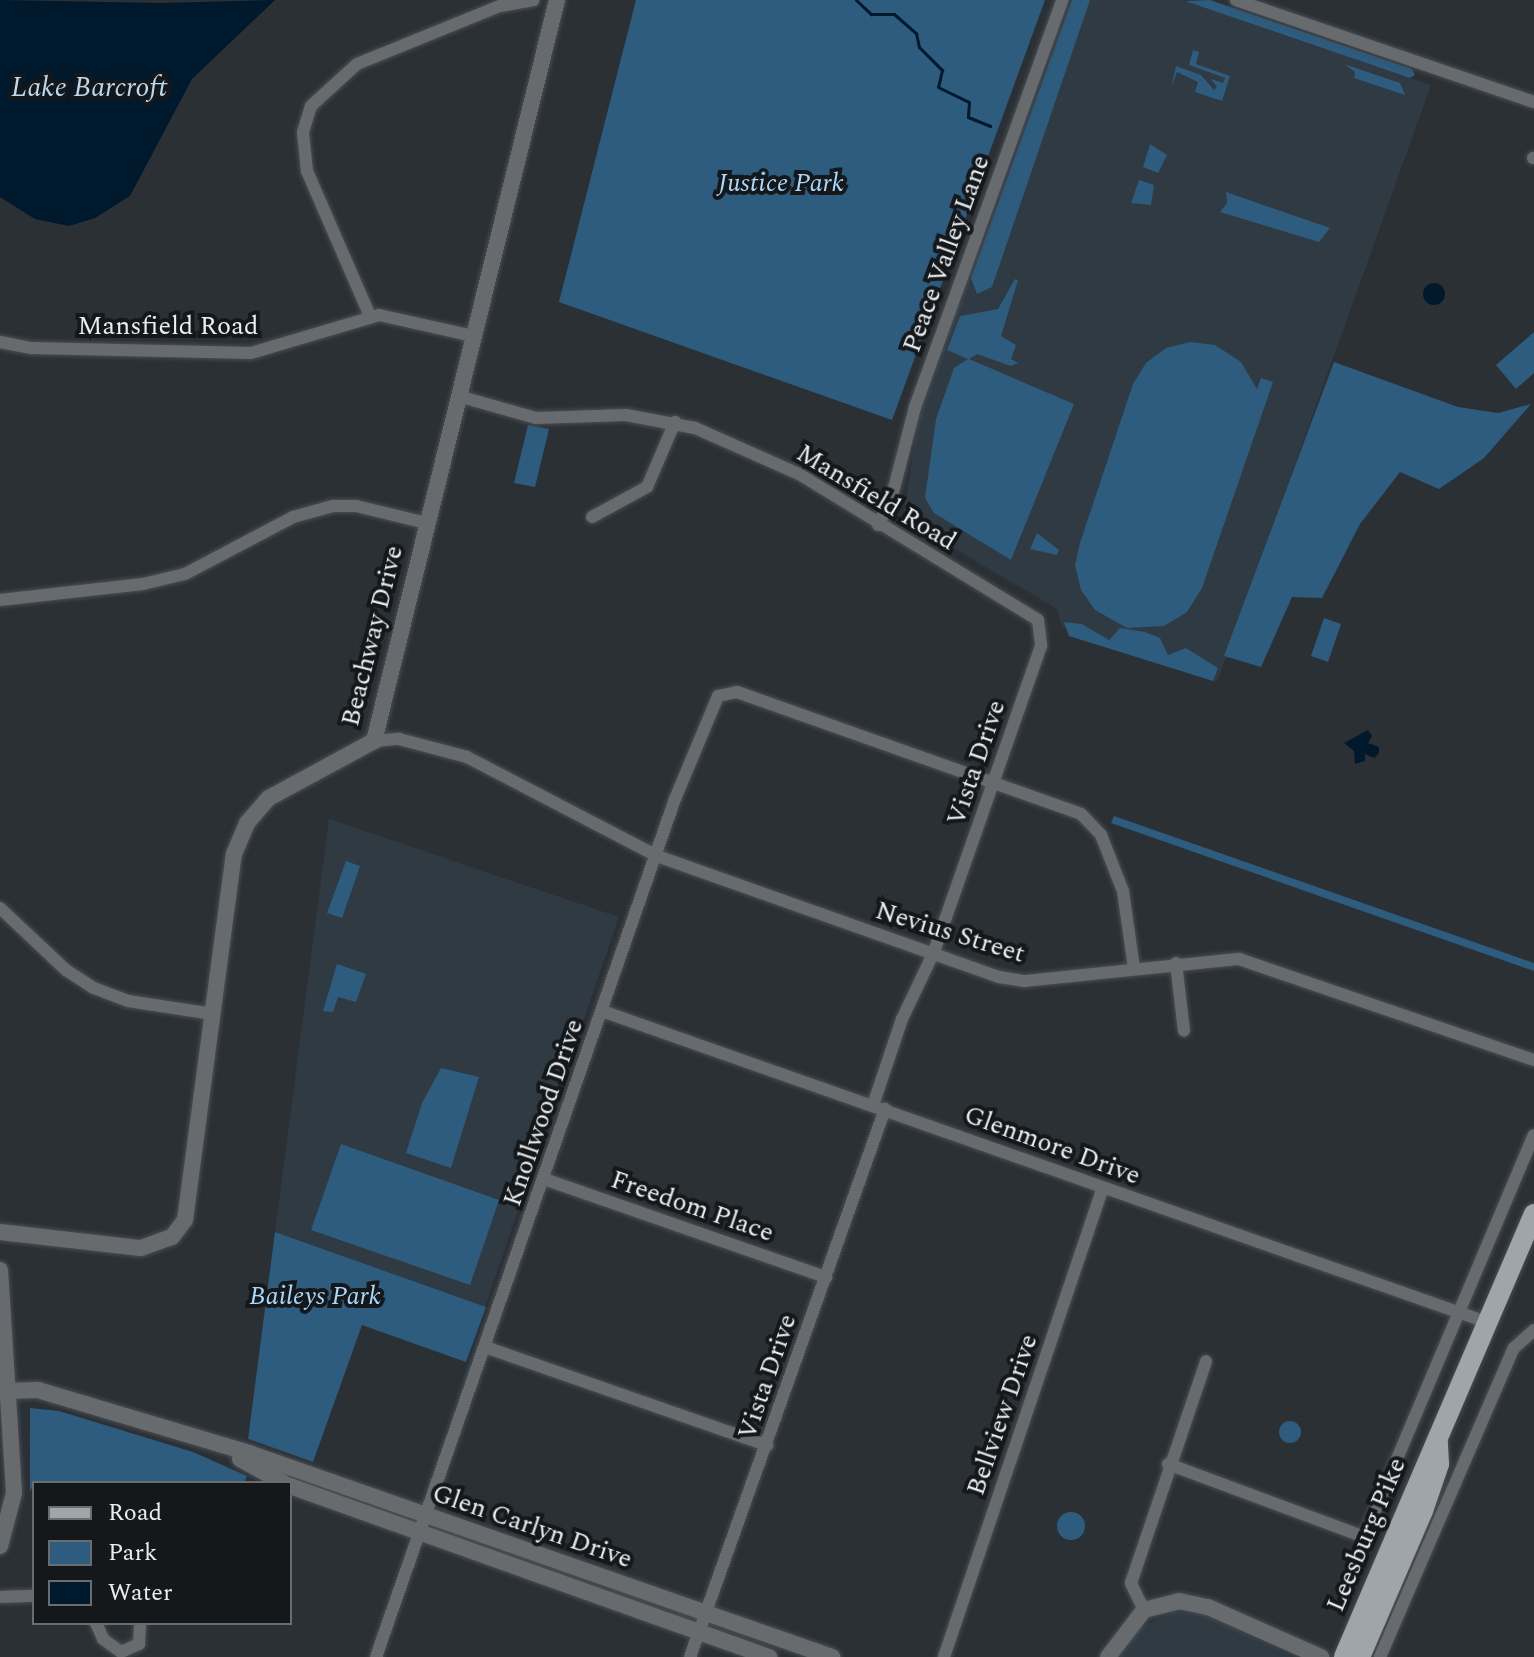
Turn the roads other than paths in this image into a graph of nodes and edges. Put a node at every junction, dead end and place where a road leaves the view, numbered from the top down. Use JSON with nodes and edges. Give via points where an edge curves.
{"nodes":[{"id":1,"x":533,"y":0,"type":"edge"},
{"id":2,"x":557,"y":0,"type":"edge"},
{"id":3,"x":1062,"y":0,"type":"edge"},
{"id":4,"x":1241,"y":1,"type":"edge"},
{"id":5,"x":1534,"y":102,"type":"edge"},
{"id":6,"x":370,"y":316,"type":"junction"},
{"id":7,"x":473,"y":336,"type":"junction"},
{"id":8,"x":0,"y":342,"type":"edge"},
{"id":9,"x":458,"y":396,"type":"junction"},
{"id":10,"x":675,"y":422,"type":"junction"},
{"id":11,"x":592,"y":517,"type":"dead end"},
{"id":12,"x":427,"y":523,"type":"junction"},
{"id":13,"x":878,"y":525,"type":"junction"},
{"id":14,"x":0,"y":600,"type":"edge"},
{"id":15,"x":1032,"y":615,"type":"joint"},
{"id":16,"x":374,"y":741,"type":"junction"},
{"id":17,"x":993,"y":781,"type":"junction"},
{"id":18,"x":657,"y":856,"type":"junction"},
{"id":19,"x":0,"y":908,"type":"edge"},
{"id":20,"x":933,"y":954,"type":"junction"},
{"id":21,"x":1176,"y":963,"type":"junction"},
{"id":22,"x":1134,"y":968,"type":"junction"},
{"id":23,"x":602,"y":1011,"type":"junction"},
{"id":24,"x":213,"y":1014,"type":"junction"},
{"id":25,"x":1184,"y":1031,"type":"dead end"},
{"id":26,"x":1534,"y":1060,"type":"edge"},
{"id":27,"x":879,"y":1107,"type":"junction"},
{"id":28,"x":1534,"y":1135,"type":"edge"},
{"id":29,"x":544,"y":1179,"type":"junction"},
{"id":30,"x":1103,"y":1188,"type":"junction"},
{"id":31,"x":1534,"y":1214,"type":"edge"},
{"id":32,"x":0,"y":1232,"type":"edge"},
{"id":33,"x":0,"y":1270,"type":"edge"},
{"id":34,"x":826,"y":1277,"type":"junction"},
{"id":35,"x":1456,"y":1310,"type":"junction"},
{"id":36,"x":1486,"y":1322,"type":"junction"},
{"id":37,"x":1534,"y":1330,"type":"edge"},
{"id":38,"x":485,"y":1347,"type":"junction"},
{"id":39,"x":1206,"y":1361,"type":"dead end"},
{"id":40,"x":7,"y":1391,"type":"junction"},
{"id":41,"x":1438,"y":1434,"type":"junction"},
{"id":42,"x":215,"y":1443,"type":"junction"},
{"id":43,"x":767,"y":1445,"type":"junction"},
{"id":44,"x":1168,"y":1464,"type":"junction"},
{"id":45,"x":281,"y":1481,"type":"edge"},
{"id":46,"x":292,"y":1487,"type":"edge"},
{"id":47,"x":427,"y":1516,"type":"junction"},
{"id":48,"x":419,"y":1535,"type":"junction"},
{"id":49,"x":0,"y":1546,"type":"edge"},
{"id":50,"x":32,"y":1596,"type":"edge"},
{"id":51,"x":0,"y":1597,"type":"edge"},
{"id":52,"x":1144,"y":1610,"type":"junction"},
{"id":53,"x":707,"y":1613,"type":"junction"},
{"id":54,"x":97,"y":1625,"type":"edge"},
{"id":55,"x":140,"y":1625,"type":"edge"},
{"id":56,"x":699,"y":1633,"type":"junction"},
{"id":57,"x":376,"y":1657,"type":"edge"},
{"id":58,"x":690,"y":1657,"type":"edge"},
{"id":59,"x":769,"y":1657,"type":"edge"},
{"id":60,"x":832,"y":1657,"type":"edge"},
{"id":61,"x":943,"y":1657,"type":"edge"},
{"id":62,"x":1108,"y":1657,"type":"edge"},
{"id":63,"x":1321,"y":1657,"type":"edge"},
{"id":64,"x":1344,"y":1657,"type":"edge"},
{"id":65,"x":1360,"y":1657,"type":"edge"},
{"id":66,"x":1380,"y":1657,"type":"edge"}],
"edges":[{"from":1,"to":6,"type":"street","via":[[500,6],[357,64],[311,106],[303,132],[307,171]]},
{"from":2,"to":7,"type":"street","name":"Beachway Drive"},
{"from":3,"to":13,"type":"street","name":"Peace Valley Lane","via":[[919,394],[891,500]]},
{"from":4,"to":5,"type":"street"},
{"from":6,"to":7,"type":"street","name":"Mansfield Road","via":[[394,316]]},
{"from":6,"to":8,"type":"street","name":"Mansfield Road","via":[[251,353],[77,350]]},
{"from":7,"to":9,"type":"street","name":"Beachway Drive"},
{"from":9,"to":10,"type":"street","name":"Mansfield Road","via":[[556,420],[626,415]]},
{"from":9,"to":12,"type":"street","name":"Beachway Drive"},
{"from":10,"to":11,"type":"street","via":[[647,487]]},
{"from":10,"to":13,"type":"street","name":"Mansfield Road","via":[[799,474]]},
{"from":12,"to":14,"type":"street","via":[[356,506],[333,506],[293,517],[185,574],[143,584]]},
{"from":12,"to":16,"type":"street","name":"Beachway Drive"},
{"from":13,"to":15,"type":"street","name":"Mansfield Road"},
{"from":15,"to":17,"type":"street","name":"Vista Drive","via":[[1041,626],[1041,646]]},
{"from":16,"to":18,"type":"street","name":"Nevius Street","via":[[399,739],[467,757]]},
{"from":16,"to":24,"type":"street","name":"Beachway Drive","via":[[285,787],[247,823],[234,854]]},
{"from":17,"to":18,"type":"street","name":"Knollwood Drive","via":[[737,692],[718,696],[709,707]]},
{"from":17,"to":20,"type":"street","name":"Vista Drive"},
{"from":17,"to":22,"type":"street","via":[[1074,809],[1094,826],[1123,891]]},
{"from":18,"to":20,"type":"street","name":"Nevius Street"},
{"from":18,"to":23,"type":"street","name":"Knollwood Drive"},
{"from":19,"to":24,"type":"street","via":[[66,970],[94,988],[128,1001]]},
{"from":20,"to":22,"type":"street","name":"Nevius Street","via":[[1025,981]]},
{"from":20,"to":27,"type":"street","name":"Vista Drive","via":[[902,1019]]},
{"from":21,"to":22,"type":"street","name":"Nevius Street"},
{"from":21,"to":25,"type":"street"},
{"from":21,"to":26,"type":"street","name":"Nevius Street","via":[[1222,958],[1257,962]]},
{"from":23,"to":27,"type":"street","name":"Glenmore Drive"},
{"from":23,"to":29,"type":"street","name":"Knollwood Drive"},
{"from":24,"to":32,"type":"street","name":"Beachway Drive","via":[[188,1210],[180,1229],[163,1242],[141,1248]]},
{"from":27,"to":30,"type":"street","name":"Glenmore Drive"},
{"from":27,"to":34,"type":"street","name":"Vista Drive"},
{"from":28,"to":35,"type":"street"},
{"from":29,"to":34,"type":"street","name":"Freedom Place"},
{"from":29,"to":38,"type":"street","name":"Knollwood Drive"},
{"from":30,"to":35,"type":"street","name":"Glenmore Drive"},
{"from":30,"to":61,"type":"street","name":"Bellview Drive"},
{"from":31,"to":36,"type":"main road","name":"Leesburg Pike"},
{"from":33,"to":40,"type":"street"},
{"from":34,"to":43,"type":"street","name":"Vista Drive"},
{"from":35,"to":36,"type":"street","name":"Glenmore Drive"},
{"from":35,"to":44,"type":"street","via":[[1364,1537]]},
{"from":36,"to":41,"type":"main road","name":"Leesburg Pike"},
{"from":37,"to":66,"type":"street","via":[[1514,1348]]},
{"from":38,"to":43,"type":"street"},
{"from":38,"to":47,"type":"street","name":"Knollwood Drive"},
{"from":39,"to":44,"type":"street"},
{"from":40,"to":42,"type":"street","name":"Glen Carlyn Drive","via":[[38,1390]]},
{"from":40,"to":49,"type":"street","via":[[14,1493]]},
{"from":41,"to":64,"type":"main road","name":"Leesburg Pike"},
{"from":41,"to":65,"type":"main road","name":"Leesburg Pike","via":[[1439,1464]]},
{"from":42,"to":45,"type":"street","name":"Glen Carlyn Drive"},
{"from":42,"to":47,"type":"street","name":"Glen Carlyn Drive"},
{"from":43,"to":53,"type":"street","name":"Vista Drive"},
{"from":44,"to":52,"type":"street","via":[[1131,1583]]},
{"from":46,"to":48,"type":"street","name":"Glen Carlyn Drive"},
{"from":47,"to":48,"type":"street","name":"Knollwood Drive"},
{"from":47,"to":53,"type":"street","name":"Glen Carlyn Drive"},
{"from":48,"to":56,"type":"street","name":"Glen Carlyn Drive"},
{"from":48,"to":57,"type":"street","name":"Knollwood Drive"},
{"from":50,"to":51,"type":"street"},
{"from":52,"to":62,"type":"street"},
{"from":52,"to":63,"type":"street","via":[[1194,1603]]},
{"from":53,"to":56,"type":"street","name":"Vista Drive"},
{"from":53,"to":60,"type":"street","name":"Glen Carlyn Drive"},
{"from":54,"to":55,"type":"street","via":[[110,1646],[127,1652],[142,1638]]},
{"from":56,"to":58,"type":"street","name":"Vista Drive"},
{"from":56,"to":59,"type":"street","name":"Glen Carlyn Drive"}]}
